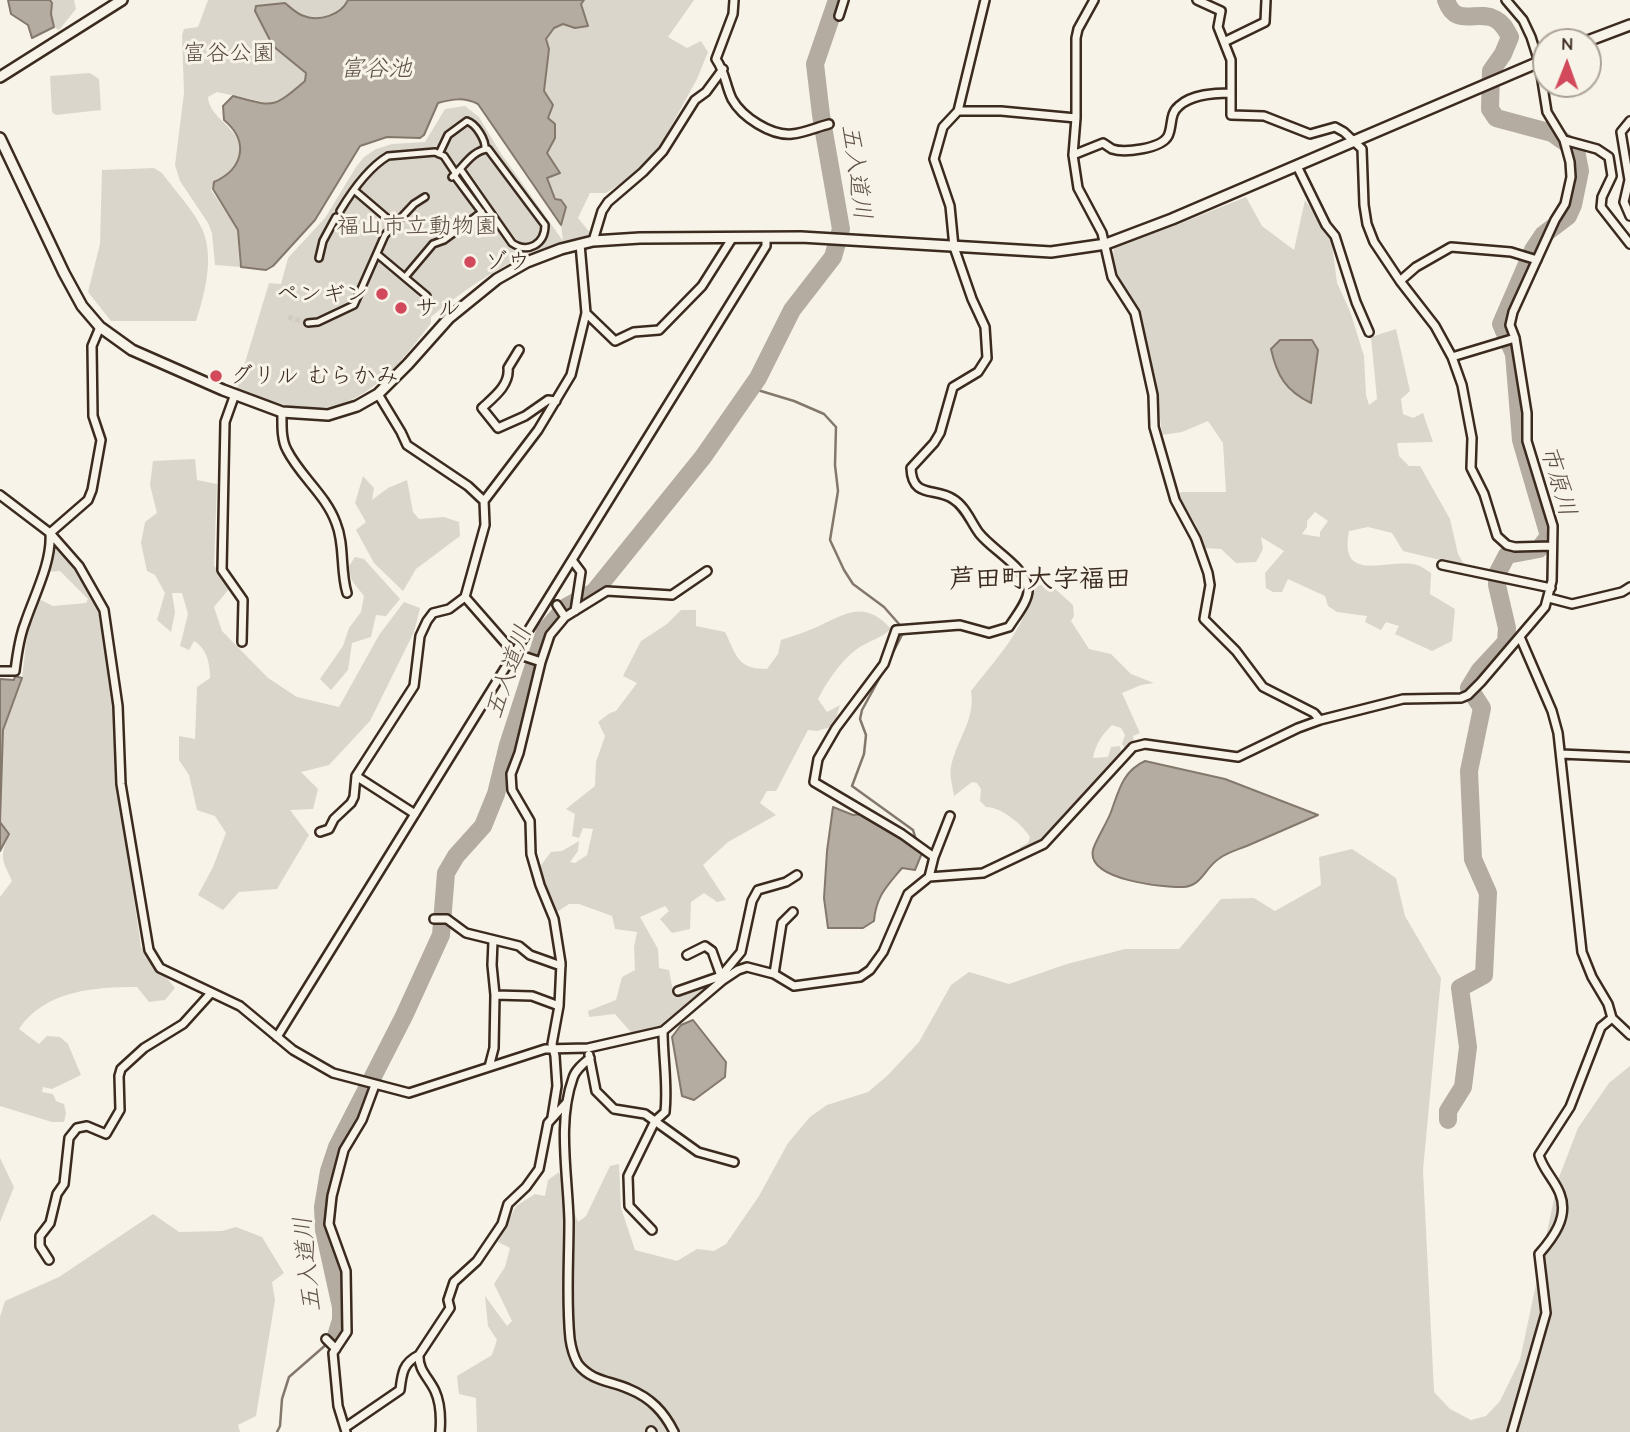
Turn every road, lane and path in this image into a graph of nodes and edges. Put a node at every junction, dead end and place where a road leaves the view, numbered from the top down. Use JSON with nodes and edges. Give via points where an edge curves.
{"nodes":[{"id":1,"x":122,"y":0,"type":"edge"},
{"id":2,"x":734,"y":0,"type":"edge"},
{"id":3,"x":844,"y":0,"type":"edge"},
{"id":4,"x":985,"y":0,"type":"edge"},
{"id":5,"x":1094,"y":0,"type":"edge"},
{"id":6,"x":1197,"y":0,"type":"edge"},
{"id":7,"x":1266,"y":0,"type":"edge"},
{"id":8,"x":1506,"y":0,"type":"edge"},
{"id":9,"x":839,"y":16,"type":"dead end"},
{"id":10,"x":1630,"y":25,"type":"edge"},
{"id":11,"x":1602,"y":36,"type":"edge"},
{"id":12,"x":1532,"y":39,"type":"edge"},
{"id":13,"x":1224,"y":42,"type":"junction"},
{"id":14,"x":1532,"y":64,"type":"edge"},
{"id":15,"x":723,"y":69,"type":"junction"},
{"id":16,"x":0,"y":77,"type":"edge"},
{"id":17,"x":1231,"y":93,"type":"junction"},
{"id":18,"x":1546,"y":98,"type":"edge"},
{"id":19,"x":958,"y":111,"type":"junction"},
{"id":20,"x":1076,"y":118,"type":"junction"},
{"id":21,"x":1630,"y":121,"type":"edge"},
{"id":22,"x":829,"y":124,"type":"dead end"},
{"id":23,"x":0,"y":138,"type":"edge"},
{"id":24,"x":1564,"y":140,"type":"junction"},
{"id":25,"x":1355,"y":141,"type":"junction"},
{"id":26,"x":485,"y":149,"type":"junction"},
{"id":27,"x":439,"y":153,"type":"junction"},
{"id":28,"x":1073,"y":155,"type":"junction"},
{"id":29,"x":1297,"y":166,"type":"junction"},
{"id":30,"x":456,"y":174,"type":"junction"},
{"id":31,"x":354,"y":190,"type":"junction"},
{"id":32,"x":1628,"y":192,"type":"edge"},
{"id":33,"x":425,"y":197,"type":"dead end"},
{"id":34,"x":482,"y":212,"type":"junction"},
{"id":35,"x":1630,"y":216,"type":"edge"},
{"id":36,"x":489,"y":218,"type":"dead end"},
{"id":37,"x":396,"y":225,"type":"junction"},
{"id":38,"x":733,"y":237,"type":"junction"},
{"id":39,"x":766,"y":237,"type":"junction"},
{"id":40,"x":593,"y":241,"type":"junction"},
{"id":41,"x":580,"y":244,"type":"junction"},
{"id":42,"x":1106,"y":244,"type":"junction"},
{"id":43,"x":1630,"y":244,"type":"edge"},
{"id":44,"x":954,"y":247,"type":"junction"},
{"id":45,"x":377,"y":254,"type":"junction"},
{"id":46,"x":318,"y":258,"type":"dead end"},
{"id":47,"x":1537,"y":260,"type":"junction"},
{"id":48,"x":406,"y":276,"type":"junction"},
{"id":49,"x":1400,"y":281,"type":"junction"},
{"id":50,"x":427,"y":302,"type":"dead end"},
{"id":51,"x":586,"y":313,"type":"junction"},
{"id":52,"x":308,"y":323,"type":"tunnel mouth"},
{"id":53,"x":100,"y":327,"type":"junction"},
{"id":54,"x":1369,"y":332,"type":"dead end"},
{"id":55,"x":1515,"y":338,"type":"junction"},
{"id":56,"x":519,"y":350,"type":"dead end"},
{"id":57,"x":1452,"y":357,"type":"junction"},
{"id":58,"x":235,"y":394,"type":"junction"},
{"id":59,"x":378,"y":394,"type":"junction"},
{"id":60,"x":556,"y":401,"type":"junction"},
{"id":61,"x":282,"y":412,"type":"junction"},
{"id":62,"x":0,"y":495,"type":"edge"},
{"id":63,"x":484,"y":500,"type":"junction"},
{"id":64,"x":50,"y":533,"type":"junction"},
{"id":65,"x":1552,"y":546,"type":"junction"},
{"id":66,"x":572,"y":560,"type":"junction"},
{"id":67,"x":1442,"y":565,"type":"dead end"},
{"id":68,"x":707,"y":571,"type":"dead end"},
{"id":69,"x":1630,"y":587,"type":"edge"},
{"id":70,"x":1551,"y":588,"type":"junction"},
{"id":71,"x":347,"y":593,"type":"dead end"},
{"id":72,"x":465,"y":597,"type":"junction"},
{"id":73,"x":1549,"y":598,"type":"junction"},
{"id":74,"x":557,"y":606,"type":"dead end"},
{"id":75,"x":575,"y":611,"type":"junction"},
{"id":76,"x":565,"y":617,"type":"junction"},
{"id":77,"x":1520,"y":637,"type":"junction"},
{"id":78,"x":243,"y":642,"type":"dead end"},
{"id":79,"x":514,"y":653,"type":"junction"},
{"id":80,"x":541,"y":662,"type":"junction"},
{"id":81,"x":0,"y":671,"type":"edge"},
{"id":82,"x":1320,"y":720,"type":"junction"},
{"id":83,"x":1561,"y":754,"type":"junction"},
{"id":84,"x":1630,"y":757,"type":"edge"},
{"id":85,"x":356,"y":776,"type":"junction"},
{"id":86,"x":415,"y":814,"type":"junction"},
{"id":87,"x":950,"y":817,"type":"dead end"},
{"id":88,"x":320,"y":832,"type":"dead end"},
{"id":89,"x":934,"y":857,"type":"junction"},
{"id":90,"x":797,"y":875,"type":"dead end"},
{"id":91,"x":929,"y":877,"type":"junction"},
{"id":92,"x":793,"y":912,"type":"dead end"},
{"id":93,"x":435,"y":919,"type":"dead end"},
{"id":94,"x":493,"y":942,"type":"junction"},
{"id":95,"x":687,"y":955,"type":"dead end"},
{"id":96,"x":561,"y":967,"type":"junction"},
{"id":97,"x":774,"y":974,"type":"junction"},
{"id":98,"x":722,"y":978,"type":"junction"},
{"id":99,"x":678,"y":991,"type":"dead end"},
{"id":100,"x":211,"y":993,"type":"junction"},
{"id":101,"x":495,"y":995,"type":"junction"},
{"id":102,"x":559,"y":1006,"type":"junction"},
{"id":103,"x":1612,"y":1018,"type":"junction"},
{"id":104,"x":663,"y":1031,"type":"junction"},
{"id":105,"x":1630,"y":1035,"type":"edge"},
{"id":106,"x":277,"y":1037,"type":"junction"},
{"id":107,"x":588,"y":1048,"type":"junction"},
{"id":108,"x":553,"y":1049,"type":"junction"},
{"id":109,"x":590,"y":1058,"type":"junction"},
{"id":110,"x":489,"y":1067,"type":"junction"},
{"id":111,"x":375,"y":1086,"type":"junction"},
{"id":112,"x":567,"y":1102,"type":"junction"},
{"id":113,"x":552,"y":1117,"type":"junction"},
{"id":114,"x":655,"y":1121,"type":"junction"},
{"id":115,"x":734,"y":1162,"type":"dead end"},
{"id":116,"x":652,"y":1230,"type":"dead end"},
{"id":117,"x":50,"y":1259,"type":"dead end"},
{"id":118,"x":326,"y":1339,"type":"dead end"},
{"id":119,"x":336,"y":1349,"type":"junction"},
{"id":120,"x":419,"y":1355,"type":"junction"},
{"id":121,"x":346,"y":1430,"type":"edge"},
{"id":122,"x":440,"y":1432,"type":"edge"},
{"id":123,"x":674,"y":1432,"type":"edge"},
{"id":124,"x":1512,"y":1432,"type":"edge"}],
"edges":[{"from":1,"to":16,"type":"street"},
{"from":2,"to":15,"type":"street","via":[[716,58]]},
{"from":3,"to":9,"type":"street"},
{"from":4,"to":19,"type":"street"},
{"from":5,"to":20,"type":"street","via":[[1076,38]]},
{"from":6,"to":13,"type":"street","via":[[1221,11],[1218,27]]},
{"from":7,"to":13,"type":"street","via":[[1265,22]]},
{"from":8,"to":12,"type":"street"},
{"from":10,"to":11,"type":"street"},
{"from":13,"to":17,"type":"street","via":[[1231,60]]},
{"from":14,"to":25,"type":"street"},
{"from":15,"to":22,"type":"street","via":[[734,102],[760,125],[791,134]]},
{"from":15,"to":40,"type":"street","via":[[695,100],[663,151],[608,202]]},
{"from":17,"to":25,"type":"street","via":[[1231,115],[1264,116],[1310,134],[1335,127]]},
{"from":17,"to":28,"type":"street","via":[[1211,93],[1178,106],[1170,119],[1169,134],[1154,146],[1114,150],[1103,143]]},
{"from":18,"to":24,"type":"street","via":[[1547,112]]},
{"from":19,"to":20,"type":"street"},
{"from":19,"to":44,"type":"street","via":[[943,127],[934,159],[950,206]]},
{"from":20,"to":28,"type":"street"},
{"from":21,"to":32,"type":"street","via":[[1621,132]]},
{"from":23,"to":53,"type":"street","via":[[64,273]]},
{"from":24,"to":43,"type":"street","via":[[1608,157],[1612,176],[1601,207]]},
{"from":24,"to":47,"type":"street","via":[[1571,177],[1567,197]]},
{"from":25,"to":29,"type":"street"},
{"from":25,"to":49,"type":"street","via":[[1362,149],[1367,224]]},
{"from":26,"to":27,"type":"street","via":[[486,142],[467,121],[448,135]]},
{"from":26,"to":30,"type":"street"},
{"from":26,"to":30,"type":"street","via":[[545,225],[539,243],[528,248],[512,243]]},
{"from":27,"to":30,"type":"street"},
{"from":27,"to":31,"type":"street","via":[[388,156]]},
{"from":28,"to":42,"type":"street","via":[[1077,188]]},
{"from":29,"to":42,"type":"street"},
{"from":29,"to":54,"type":"street","via":[[1335,236]]},
{"from":30,"to":34,"type":"street"},
{"from":31,"to":37,"type":"street"},
{"from":31,"to":46,"type":"street","via":[[323,241]]},
{"from":32,"to":35,"type":"street","via":[[1624,202]]},
{"from":33,"to":37,"type":"street"},
{"from":34,"to":36,"type":"street"},
{"from":34,"to":48,"type":"street","via":[[433,244]]},
{"from":37,"to":45,"type":"street","via":[[385,235]]},
{"from":38,"to":39,"type":"street"},
{"from":38,"to":40,"type":"street"},
{"from":38,"to":51,"type":"street","via":[[702,286],[659,330],[634,332],[615,341]]},
{"from":39,"to":44,"type":"street"},
{"from":39,"to":66,"type":"street","via":[[766,246]]},
{"from":40,"to":41,"type":"street"},
{"from":41,"to":51,"type":"street"},
{"from":41,"to":59,"type":"street","via":[[527,262],[496,279],[449,318]]},
{"from":42,"to":44,"type":"street","via":[[1051,252]]},
{"from":42,"to":82,"type":"street","via":[[1112,276],[1135,313],[1153,395],[1154,427],[1175,500],[1208,573],[1204,619],[1264,687]]},
{"from":44,"to":89,"type":"street","via":[[985,327],[986,358],[978,372],[953,387],[940,433],[911,468],[911,478],[921,489],[957,501],[981,536],[1012,562],[1028,585],[1028,595],[1009,627],[989,633],[960,625],[896,630],[884,664],[818,759],[814,782]]},
{"from":45,"to":48,"type":"street"},
{"from":45,"to":52,"type":"street","via":[[354,305]]},
{"from":47,"to":49,"type":"street","via":[[1511,251],[1451,247]]},
{"from":47,"to":55,"type":"street","via":[[1513,312],[1510,325]]},
{"from":48,"to":50,"type":"street","via":[[427,296]]},
{"from":49,"to":57,"type":"street"},
{"from":51,"to":60,"type":"street","via":[[571,375]]},
{"from":53,"to":58,"type":"street","via":[[132,350]]},
{"from":53,"to":64,"type":"street","via":[[92,346],[93,416],[102,440],[92,490],[88,500]]},
{"from":55,"to":57,"type":"street"},
{"from":55,"to":65,"type":"street","via":[[1527,441],[1553,526]]},
{"from":56,"to":60,"type":"street","via":[[501,390],[482,408],[498,428],[548,400]]},
{"from":57,"to":65,"type":"street","via":[[1472,438],[1471,468],[1497,536],[1515,547]]},
{"from":58,"to":61,"type":"street"},
{"from":58,"to":78,"type":"street","via":[[225,422],[222,570],[243,600]]},
{"from":59,"to":61,"type":"street","via":[[328,415]]},
{"from":59,"to":63,"type":"street","via":[[407,445]]},
{"from":60,"to":63,"type":"street"},
{"from":61,"to":71,"type":"street","via":[[286,449],[337,523]]},
{"from":62,"to":64,"type":"street"},
{"from":63,"to":72,"type":"street","via":[[485,525]]},
{"from":64,"to":81,"type":"street","via":[[15,671]]},
{"from":64,"to":100,"type":"street","via":[[79,566],[104,610],[118,706],[121,784],[149,950],[160,968]]},
{"from":65,"to":70,"type":"street"},
{"from":66,"to":75,"type":"street","via":[[581,572]]},
{"from":66,"to":79,"type":"street"},
{"from":67,"to":70,"type":"street"},
{"from":68,"to":75,"type":"street","via":[[672,595],[607,591]]},
{"from":69,"to":73,"type":"street","via":[[1572,604]]},
{"from":70,"to":73,"type":"street"},
{"from":72,"to":79,"type":"street"},
{"from":72,"to":85,"type":"street","via":[[449,609],[433,613],[427,621],[420,636],[414,686]]},
{"from":73,"to":77,"type":"street"},
{"from":74,"to":76,"type":"street"},
{"from":75,"to":76,"type":"street"},
{"from":76,"to":80,"type":"street","via":[[550,635]]},
{"from":77,"to":82,"type":"street","via":[[1461,698],[1403,699]]},
{"from":77,"to":83,"type":"street","via":[[1552,711]]},
{"from":79,"to":80,"type":"street"},
{"from":79,"to":86,"type":"street"},
{"from":80,"to":96,"type":"street","via":[[511,774],[512,790],[530,821],[531,854],[554,919]]},
{"from":82,"to":91,"type":"street","via":[[1238,757],[1145,744],[1133,747],[1044,844],[983,873]]},
{"from":83,"to":84,"type":"street"},
{"from":83,"to":103,"type":"street","via":[[1582,952]]},
{"from":85,"to":86,"type":"street"},
{"from":85,"to":88,"type":"street","via":[[351,803],[329,829]]},
{"from":86,"to":106,"type":"street"},
{"from":87,"to":89,"type":"street"},
{"from":89,"to":91,"type":"street"},
{"from":90,"to":98,"type":"street","via":[[758,890],[741,952]]},
{"from":91,"to":97,"type":"street","via":[[908,894],[883,952],[860,977],[794,986]]},
{"from":92,"to":97,"type":"street","via":[[782,923]]},
{"from":93,"to":94,"type":"street","via":[[447,919],[467,933]]},
{"from":94,"to":96,"type":"street","via":[[519,946]]},
{"from":94,"to":101,"type":"street"},
{"from":95,"to":98,"type":"street","via":[[705,946],[712,951]]},
{"from":96,"to":102,"type":"street"},
{"from":97,"to":98,"type":"street","via":[[747,967]]},
{"from":98,"to":99,"type":"street"},
{"from":98,"to":104,"type":"street"},
{"from":100,"to":106,"type":"street","via":[[240,1006]]},
{"from":100,"to":117,"type":"street","via":[[183,1024],[121,1069],[120,1110],[106,1134],[87,1126],[77,1128],[69,1138],[64,1184],[50,1223],[40,1236],[40,1245]]},
{"from":101,"to":102,"type":"street","via":[[532,996]]},
{"from":101,"to":110,"type":"street"},
{"from":102,"to":108,"type":"street"},
{"from":103,"to":105,"type":"street"},
{"from":103,"to":124,"type":"street","via":[[1601,1027],[1570,1107],[1539,1155],[1561,1195],[1563,1214],[1539,1254],[1546,1313]]},
{"from":104,"to":107,"type":"street"},
{"from":104,"to":114,"type":"street","via":[[667,1091],[665,1112]]},
{"from":106,"to":111,"type":"street","via":[[334,1073]]},
{"from":107,"to":108,"type":"street"},
{"from":107,"to":109,"type":"street"},
{"from":108,"to":110,"type":"street"},
{"from":108,"to":113,"type":"street","via":[[557,1086]]},
{"from":109,"to":112,"type":"street","via":[[573,1075]]},
{"from":109,"to":114,"type":"street","via":[[596,1091],[614,1109],[645,1114]]},
{"from":110,"to":111,"type":"street","via":[[409,1093]]},
{"from":111,"to":119,"type":"street","via":[[344,1150],[332,1196],[330,1224],[346,1271],[347,1332]]},
{"from":112,"to":113,"type":"street"},
{"from":112,"to":123,"type":"street","via":[[570,1340],[576,1360],[585,1373],[650,1400]]},
{"from":113,"to":120,"type":"street","via":[[539,1169],[508,1204],[502,1224],[477,1261],[454,1282],[450,1308]]},
{"from":114,"to":115,"type":"street","via":[[698,1152]]},
{"from":114,"to":116,"type":"street","via":[[628,1176],[629,1206]]},
{"from":118,"to":119,"type":"street"},
{"from":119,"to":121,"type":"street","via":[[338,1406]]},
{"from":120,"to":121,"type":"street","via":[[402,1371],[400,1390]]},
{"from":120,"to":122,"type":"street","via":[[418,1364],[440,1403]]}]}
